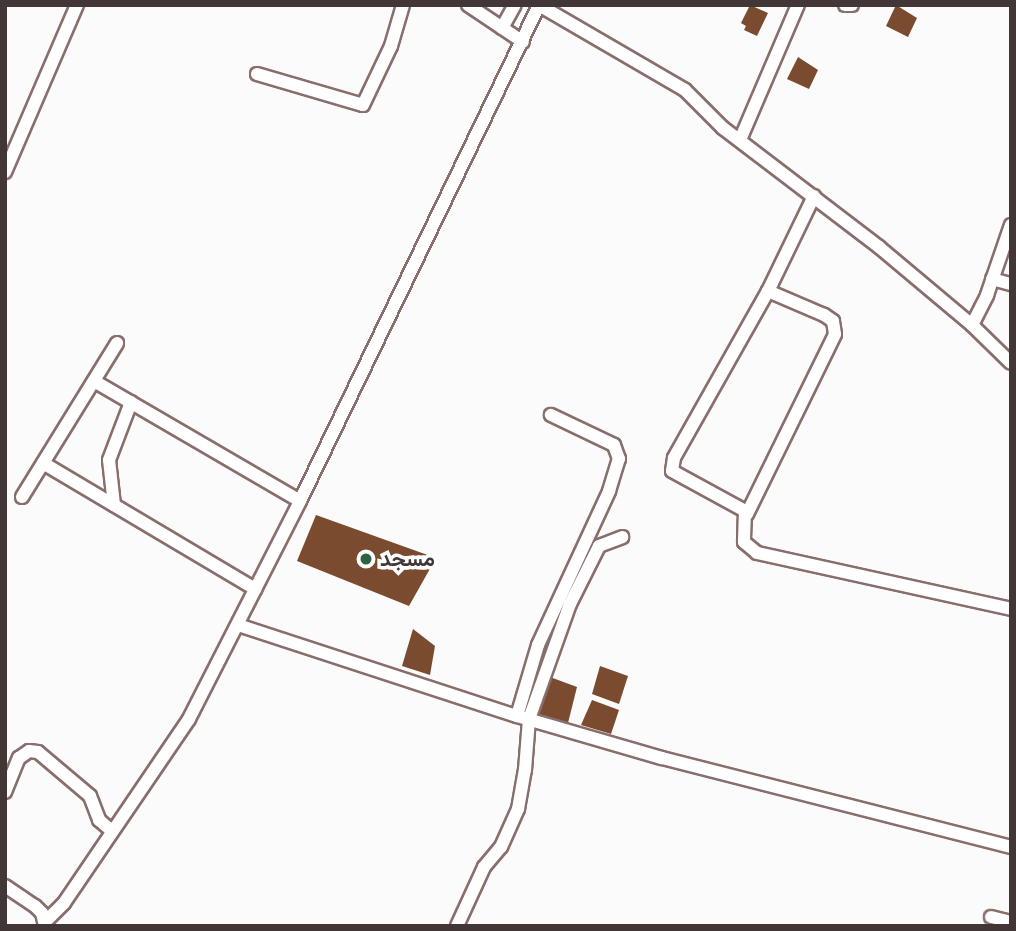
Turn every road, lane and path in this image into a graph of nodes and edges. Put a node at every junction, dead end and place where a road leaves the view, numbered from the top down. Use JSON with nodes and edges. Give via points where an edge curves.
{"nodes":[{"id":1,"x":77,"y":5,"type":"edge"},
{"id":2,"x":403,"y":5,"type":"edge"},
{"id":3,"x":468,"y":5,"type":"edge"},
{"id":4,"x":514,"y":5,"type":"edge"},
{"id":5,"x":797,"y":5,"type":"edge"},
{"id":6,"x":845,"y":5,"type":"edge"},
{"id":7,"x":852,"y":5,"type":"edge"},
{"id":8,"x":502,"y":28,"type":"junction"},
{"id":9,"x":523,"y":42,"type":"junction"},
{"id":10,"x":257,"y":74,"type":"dead end"},
{"id":11,"x":740,"y":140,"type":"junction"},
{"id":12,"x":5,"y":172,"type":"edge"},
{"id":13,"x":814,"y":196,"type":"junction"},
{"id":14,"x":1011,"y":225,"type":"edge"},
{"id":15,"x":992,"y":279,"type":"junction"},
{"id":16,"x":1011,"y":284,"type":"edge"},
{"id":17,"x":768,"y":291,"type":"junction"},
{"id":18,"x":972,"y":325,"type":"junction"},
{"id":19,"x":117,"y":344,"type":"dead end"},
{"id":20,"x":1011,"y":363,"type":"edge"},
{"id":21,"x":94,"y":381,"type":"junction"},
{"id":22,"x":131,"y":402,"type":"junction"},
{"id":23,"x":551,"y":415,"type":"dead end"},
{"id":24,"x":43,"y":463,"type":"junction"},
{"id":25,"x":22,"y":497,"type":"dead end"},
{"id":26,"x":300,"y":501,"type":"junction"},
{"id":27,"x":114,"y":505,"type":"junction"},
{"id":28,"x":747,"y":514,"type":"junction"},
{"id":29,"x":622,"y":537,"type":"dead end"},
{"id":30,"x":256,"y":589,"type":"junction"},
{"id":31,"x":1011,"y":609,"type":"edge"},
{"id":32,"x":238,"y":625,"type":"junction"},
{"id":33,"x":523,"y":717,"type":"junction"},
{"id":34,"x":5,"y":792,"type":"edge"},
{"id":35,"x":111,"y":830,"type":"junction"},
{"id":36,"x":1011,"y":847,"type":"edge"},
{"id":37,"x":5,"y":886,"type":"edge"},
{"id":38,"x":991,"y":917,"type":"dead end"},
{"id":39,"x":1011,"y":922,"type":"edge"},
{"id":40,"x":45,"y":924,"type":"edge"},
{"id":41,"x":457,"y":926,"type":"edge"}],
"edges":[{"from":1,"to":12,"type":"street"},
{"from":2,"to":10,"type":"street","via":[[391,46],[363,104]]},
{"from":3,"to":8,"type":"street"},
{"from":4,"to":8,"type":"street"},
{"from":5,"to":11,"type":"street"},
{"from":6,"to":7,"type":"street"},
{"from":8,"to":9,"type":"street"},
{"from":9,"to":11,"type":"street","via":[[538,5],[665,77]]},
{"from":9,"to":26,"type":"street"},
{"from":11,"to":13,"type":"street"},
{"from":13,"to":17,"type":"street"},
{"from":13,"to":18,"type":"street"},
{"from":14,"to":15,"type":"street"},
{"from":15,"to":16,"type":"street"},
{"from":15,"to":18,"type":"street"},
{"from":17,"to":28,"type":"street","via":[[824,315],[833,321],[835,334]]},
{"from":17,"to":28,"type":"street","via":[[671,465],[683,479]]},
{"from":18,"to":20,"type":"street"},
{"from":19,"to":21,"type":"street"},
{"from":21,"to":22,"type":"street"},
{"from":21,"to":24,"type":"street"},
{"from":22,"to":26,"type":"street"},
{"from":22,"to":27,"type":"street","via":[[109,460]]},
{"from":23,"to":33,"type":"street","via":[[614,445],[619,459],[609,491],[538,645]]},
{"from":24,"to":25,"type":"street"},
{"from":24,"to":27,"type":"street"},
{"from":26,"to":30,"type":"street"},
{"from":27,"to":30,"type":"street"},
{"from":28,"to":31,"type":"street","via":[[744,542],[757,553]]},
{"from":29,"to":33,"type":"street","via":[[604,541],[594,552]]},
{"from":30,"to":32,"type":"street"},
{"from":32,"to":33,"type":"street"},
{"from":32,"to":35,"type":"street","via":[[189,719]]},
{"from":33,"to":36,"type":"street","via":[[662,758]]},
{"from":33,"to":41,"type":"street","via":[[525,770],[518,809]]},
{"from":34,"to":35,"type":"street","via":[[19,758],[29,751],[38,752],[90,796],[99,820]]},
{"from":35,"to":40,"type":"street"},
{"from":37,"to":40,"type":"street","via":[[35,906]]},
{"from":38,"to":39,"type":"street"}]}
